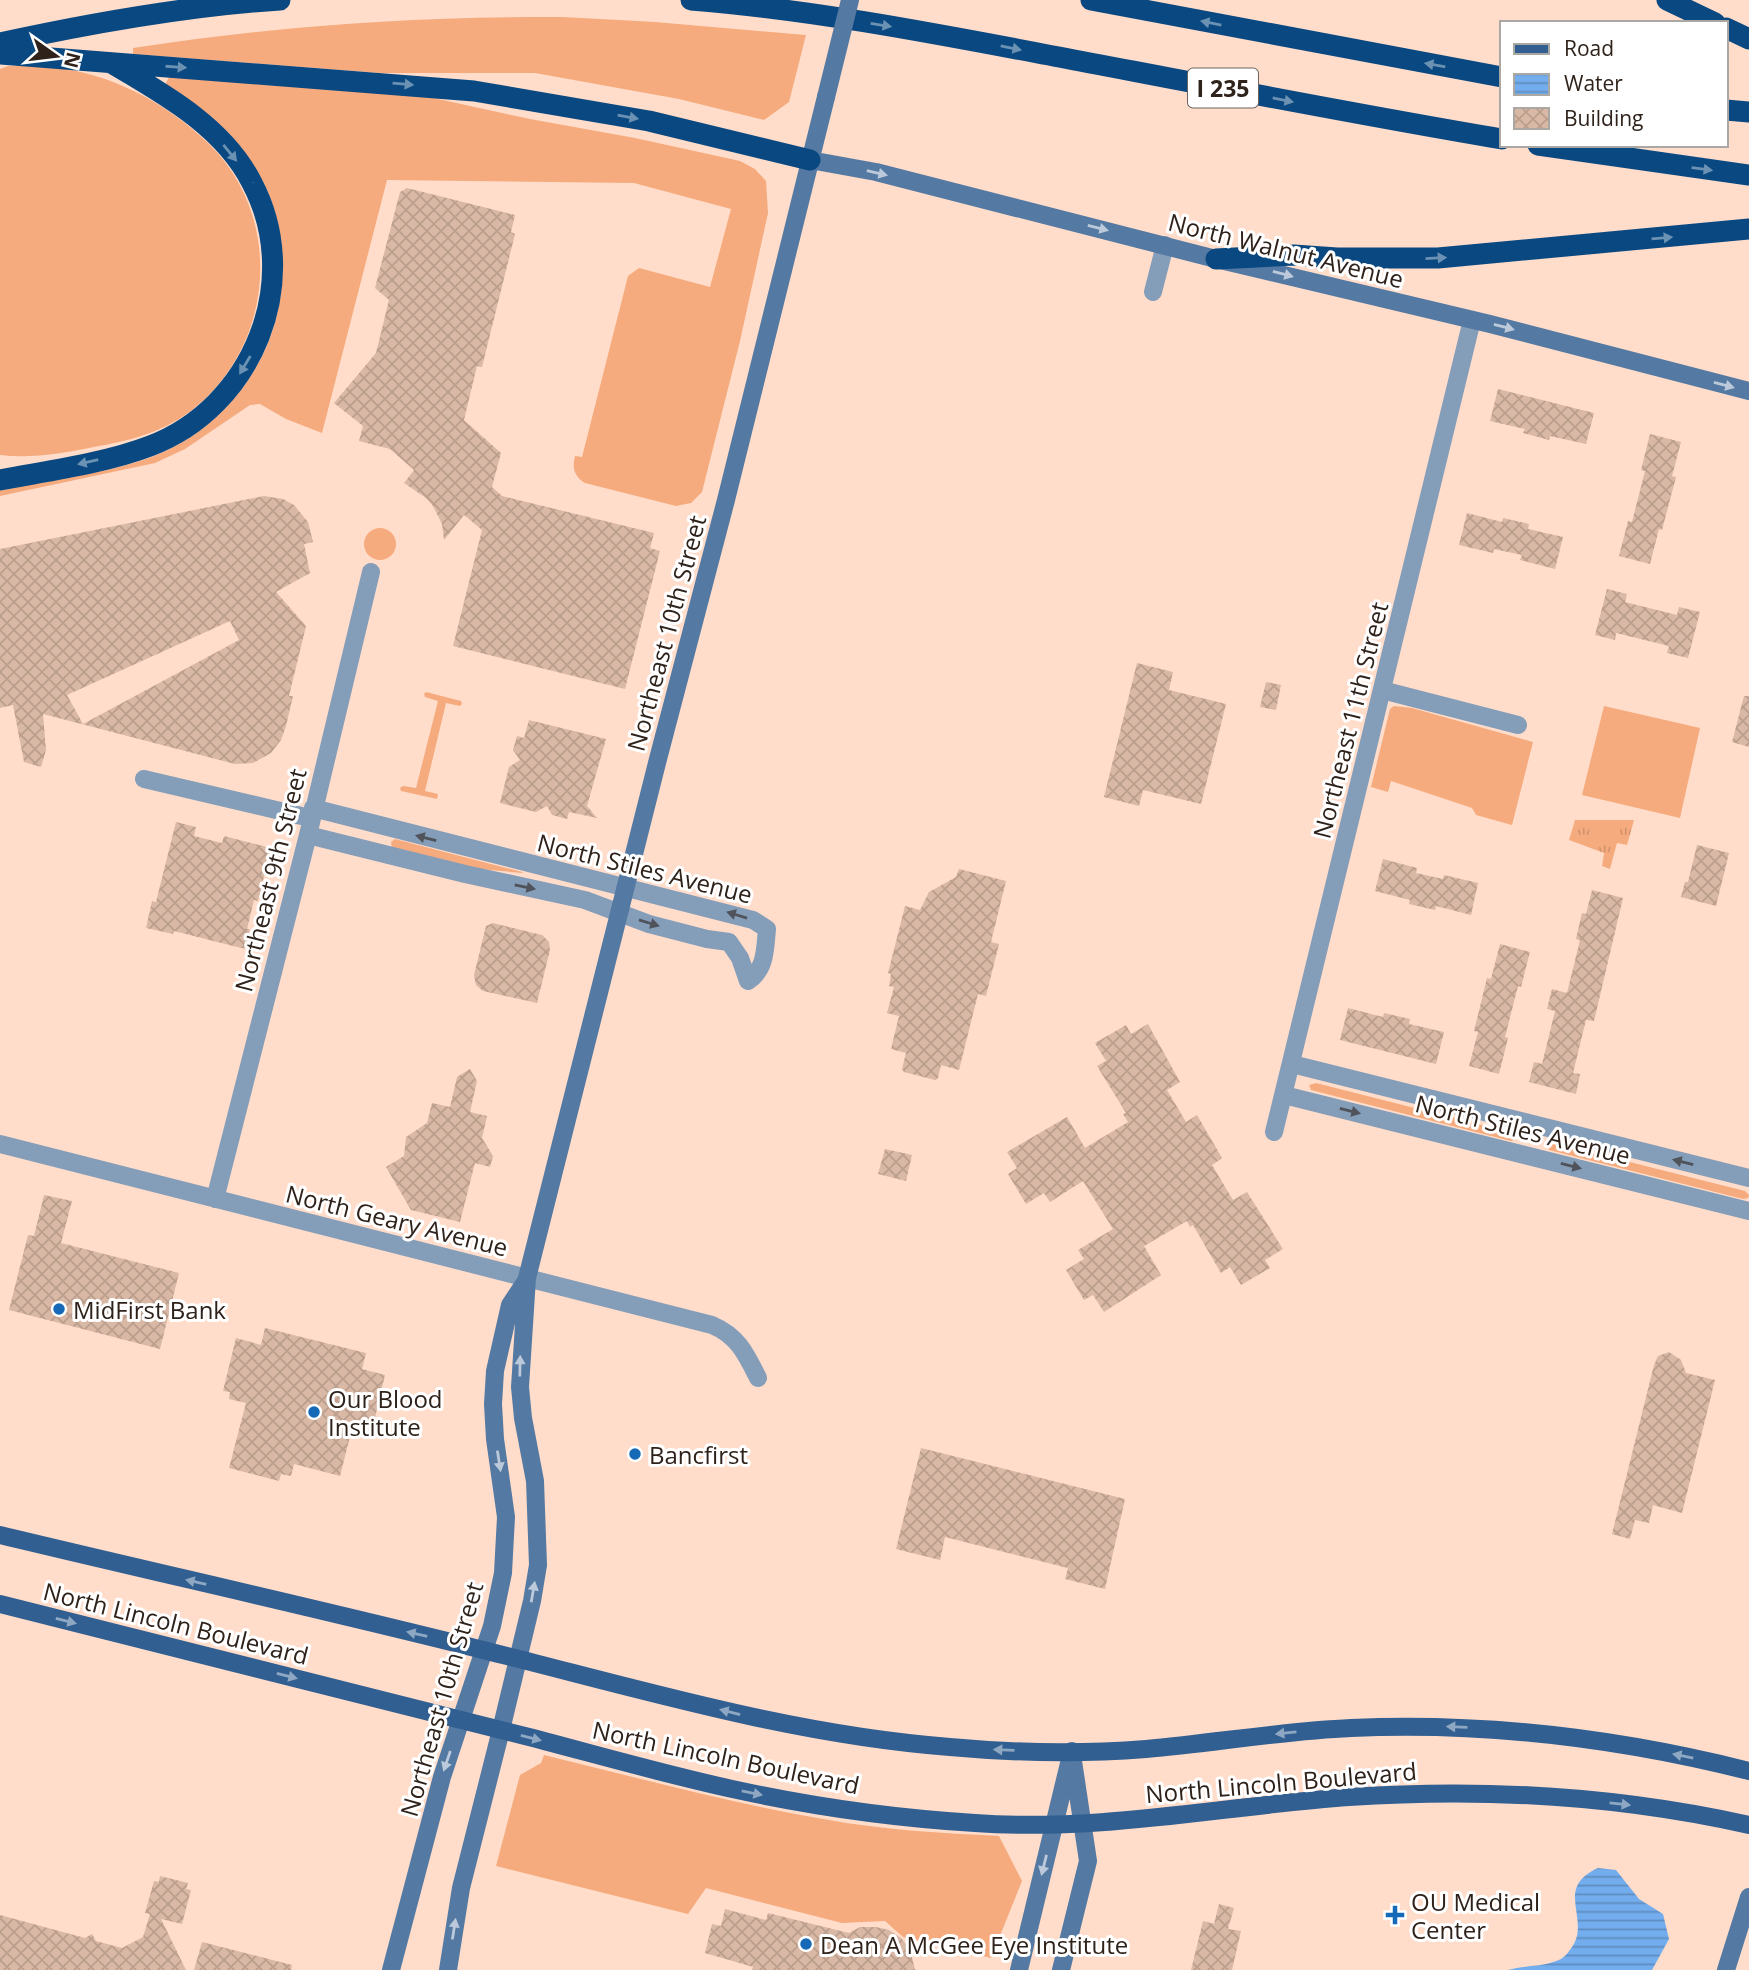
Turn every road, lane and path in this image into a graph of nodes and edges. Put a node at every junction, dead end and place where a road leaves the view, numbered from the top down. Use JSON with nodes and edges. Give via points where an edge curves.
{"nodes":[{"id":1,"x":280,"y":0,"type":"edge"},
{"id":2,"x":691,"y":0,"type":"edge"},
{"id":3,"x":850,"y":0,"type":"edge"},
{"id":4,"x":1091,"y":0,"type":"edge"},
{"id":5,"x":1667,"y":0,"type":"edge"},
{"id":6,"x":1711,"y":21,"type":"edge"},
{"id":7,"x":1728,"y":29,"type":"edge"},
{"id":8,"x":1749,"y":39,"type":"edge"},
{"id":9,"x":0,"y":43,"type":"edge"},
{"id":10,"x":0,"y":54,"type":"edge"},
{"id":11,"x":108,"y":61,"type":"junction"},
{"id":12,"x":1500,"y":77,"type":"edge"},
{"id":13,"x":1728,"y":110,"type":"edge"},
{"id":14,"x":1749,"y":112,"type":"edge"},
{"id":15,"x":1500,"y":139,"type":"edge"},
{"id":16,"x":1552,"y":147,"type":"edge"},
{"id":17,"x":810,"y":160,"type":"junction"},
{"id":18,"x":1749,"y":175,"type":"edge"},
{"id":19,"x":1749,"y":229,"type":"edge"},
{"id":20,"x":1165,"y":245,"type":"junction"},
{"id":21,"x":1216,"y":259,"type":"junction"},
{"id":22,"x":1153,"y":292,"type":"dead end"},
{"id":23,"x":1472,"y":320,"type":"junction"},
{"id":24,"x":1749,"y":391,"type":"edge"},
{"id":25,"x":0,"y":468,"type":"edge"},
{"id":26,"x":25,"y":475,"type":"junction"},
{"id":27,"x":0,"y":480,"type":"edge"},
{"id":28,"x":371,"y":572,"type":"dead end"},
{"id":29,"x":1382,"y":690,"type":"junction"},
{"id":30,"x":1518,"y":725,"type":"dead end"},
{"id":31,"x":144,"y":779,"type":"dead end"},
{"id":32,"x":310,"y":820,"type":"junction"},
{"id":33,"x":626,"y":887,"type":"junction"},
{"id":34,"x":619,"y":913,"type":"junction"},
{"id":35,"x":1292,"y":1064,"type":"junction"},
{"id":36,"x":1284,"y":1094,"type":"junction"},
{"id":37,"x":1540,"y":1126,"type":"junction"},
{"id":38,"x":1274,"y":1132,"type":"dead end"},
{"id":39,"x":0,"y":1144,"type":"edge"},
{"id":40,"x":1533,"y":1156,"type":"junction"},
{"id":41,"x":1749,"y":1178,"type":"edge"},
{"id":42,"x":215,"y":1199,"type":"junction"},
{"id":43,"x":1749,"y":1211,"type":"edge"},
{"id":44,"x":527,"y":1278,"type":"junction"},
{"id":45,"x":758,"y":1378,"type":"dead end"},
{"id":46,"x":0,"y":1535,"type":"edge"},
{"id":47,"x":0,"y":1604,"type":"edge"},
{"id":48,"x":484,"y":1650,"type":"junction"},
{"id":49,"x":517,"y":1658,"type":"junction"},
{"id":50,"x":461,"y":1720,"type":"junction"},
{"id":51,"x":501,"y":1730,"type":"junction"},
{"id":52,"x":1072,"y":1751,"type":"junction"},
{"id":53,"x":1749,"y":1771,"type":"edge"},
{"id":54,"x":1083,"y":1824,"type":"junction"},
{"id":55,"x":1054,"y":1825,"type":"junction"},
{"id":56,"x":1749,"y":1825,"type":"edge"},
{"id":57,"x":1749,"y":1897,"type":"edge"},
{"id":58,"x":1730,"y":1966,"type":"edge"},
{"id":59,"x":391,"y":1970,"type":"edge"},
{"id":60,"x":448,"y":1970,"type":"edge"},
{"id":61,"x":1019,"y":1970,"type":"edge"},
{"id":62,"x":1061,"y":1970,"type":"edge"}],
"edges":[{"from":1,"to":9,"type":"highway","via":[[72,27]]},
{"from":2,"to":15,"type":"highway","number":"I 235","one_way":true,"via":[[944,35]]},
{"from":3,"to":17,"type":"main road","name":"Northeast 10th Street","bridge":true},
{"from":12,"to":4,"type":"highway","number":"I 235","one_way":true},
{"from":5,"to":6,"type":"highway"},
{"from":7,"to":8,"type":"highway"},
{"from":10,"to":11,"type":"highway"},
{"from":11,"to":17,"type":"highway","one_way":true,"via":[[474,91],[649,121]]},
{"from":11,"to":26,"type":"highway","one_way":true,"via":[[161,92],[207,127],[252,181],[271,241],[271,297],[259,342],[246,365],[219,401],[201,416],[151,446]]},
{"from":13,"to":14,"type":"highway"},
{"from":16,"to":18,"type":"highway","one_way":true},
{"from":17,"to":20,"type":"main road","name":"North Walnut Avenue","one_way":true,"via":[[876,172]]},
{"from":17,"to":33,"type":"main road","name":"Northeast 10th Street"},
{"from":21,"to":19,"type":"highway","one_way":true,"via":[[1294,255],[1438,258]]},
{"from":20,"to":21,"type":"main road","name":"North Walnut Avenue"},
{"from":20,"to":22,"type":"street"},
{"from":21,"to":23,"type":"main road","name":"North Walnut Avenue","one_way":true},
{"from":23,"to":24,"type":"main road","name":"North Walnut Avenue","one_way":true},
{"from":23,"to":29,"type":"street","name":"Northeast 11th Street"},
{"from":25,"to":26,"type":"highway"},
{"from":26,"to":27,"type":"highway"},
{"from":28,"to":32,"type":"street","name":"Northeast 9th Street"},
{"from":29,"to":30,"type":"street"},
{"from":29,"to":35,"type":"street","name":"Northeast 11th Street"},
{"from":31,"to":32,"type":"street","name":"North Stiles Avenue"},
{"from":33,"to":32,"type":"street","name":"North Stiles Avenue","one_way":true},
{"from":32,"to":34,"type":"street","name":"North Stiles Avenue","one_way":true,"via":[[465,874],[585,900]]},
{"from":32,"to":42,"type":"street","name":"Northeast 9th Street"},
{"from":33,"to":34,"type":"main road","name":"Northeast 10th Street"},
{"from":34,"to":33,"type":"street","name":"North Stiles Avenue","one_way":true,"via":[[729,942],[748,981],[757,975],[764,959],[767,929],[753,920]]},
{"from":34,"to":44,"type":"main road","name":"Northeast 10th Street"},
{"from":35,"to":36,"type":"street","name":"Northeast 11th Street"},
{"from":35,"to":37,"type":"street","name":"North Stiles Avenue"},
{"from":36,"to":38,"type":"street","name":"Northeast 11th Street"},
{"from":36,"to":40,"type":"street","name":"North Stiles Avenue","one_way":true},
{"from":37,"to":40,"type":"street"},
{"from":41,"to":37,"type":"street","name":"North Stiles Avenue","one_way":true},
{"from":39,"to":42,"type":"street","name":"North Geary Avenue"},
{"from":40,"to":43,"type":"street","name":"North Stiles Avenue","one_way":true},
{"from":42,"to":44,"type":"street","name":"North Geary Avenue"},
{"from":44,"to":45,"type":"street","name":"North Geary Avenue","via":[[721,1329],[737,1340]]},
{"from":44,"to":48,"type":"main road","name":"Northeast 10th Street","one_way":true,"via":[[510,1305],[495,1371],[495,1439],[506,1539],[503,1573]]},
{"from":49,"to":44,"type":"main road","name":"Northeast 10th Street","one_way":true,"via":[[538,1565],[535,1481],[520,1387]]},
{"from":48,"to":46,"type":"main road","name":"North Lincoln Boulevard","one_way":true},
{"from":47,"to":50,"type":"main road","name":"North Lincoln Boulevard","one_way":true},
{"from":48,"to":49,"type":"main road","name":"North Lincoln Boulevard"},
{"from":48,"to":50,"type":"main road","name":"Northeast 10th Street"},
{"from":49,"to":51,"type":"main road","name":"Northeast 10th Street"},
{"from":52,"to":49,"type":"main road","name":"North Lincoln Boulevard","one_way":true,"via":[[953,1748],[821,1732]]},
{"from":50,"to":51,"type":"main road","name":"North Lincoln Boulevard"},
{"from":50,"to":59,"type":"main road","name":"Northeast 10th Street","one_way":true},
{"from":51,"to":55,"type":"main road","name":"North Lincoln Boulevard","one_way":true,"via":[[730,1788],[830,1808],[976,1824]]},
{"from":60,"to":51,"type":"main road","name":"Northeast 10th Street","one_way":true,"via":[[461,1888]]},
{"from":53,"to":52,"type":"main road","name":"North Lincoln Boulevard","one_way":true,"via":[[1656,1750],[1557,1735],[1422,1726]]},
{"from":52,"to":54,"type":"main road"},
{"from":52,"to":55,"type":"main road"},
{"from":54,"to":55,"type":"main road","name":"North Lincoln Boulevard"},
{"from":54,"to":56,"type":"main road","name":"North Lincoln Boulevard","one_way":true,"via":[[1348,1797],[1473,1794],[1619,1804]]},
{"from":54,"to":62,"type":"main road","via":[[1088,1861]]},
{"from":55,"to":61,"type":"main road","one_way":true},
{"from":57,"to":58,"type":"main road"}]}
